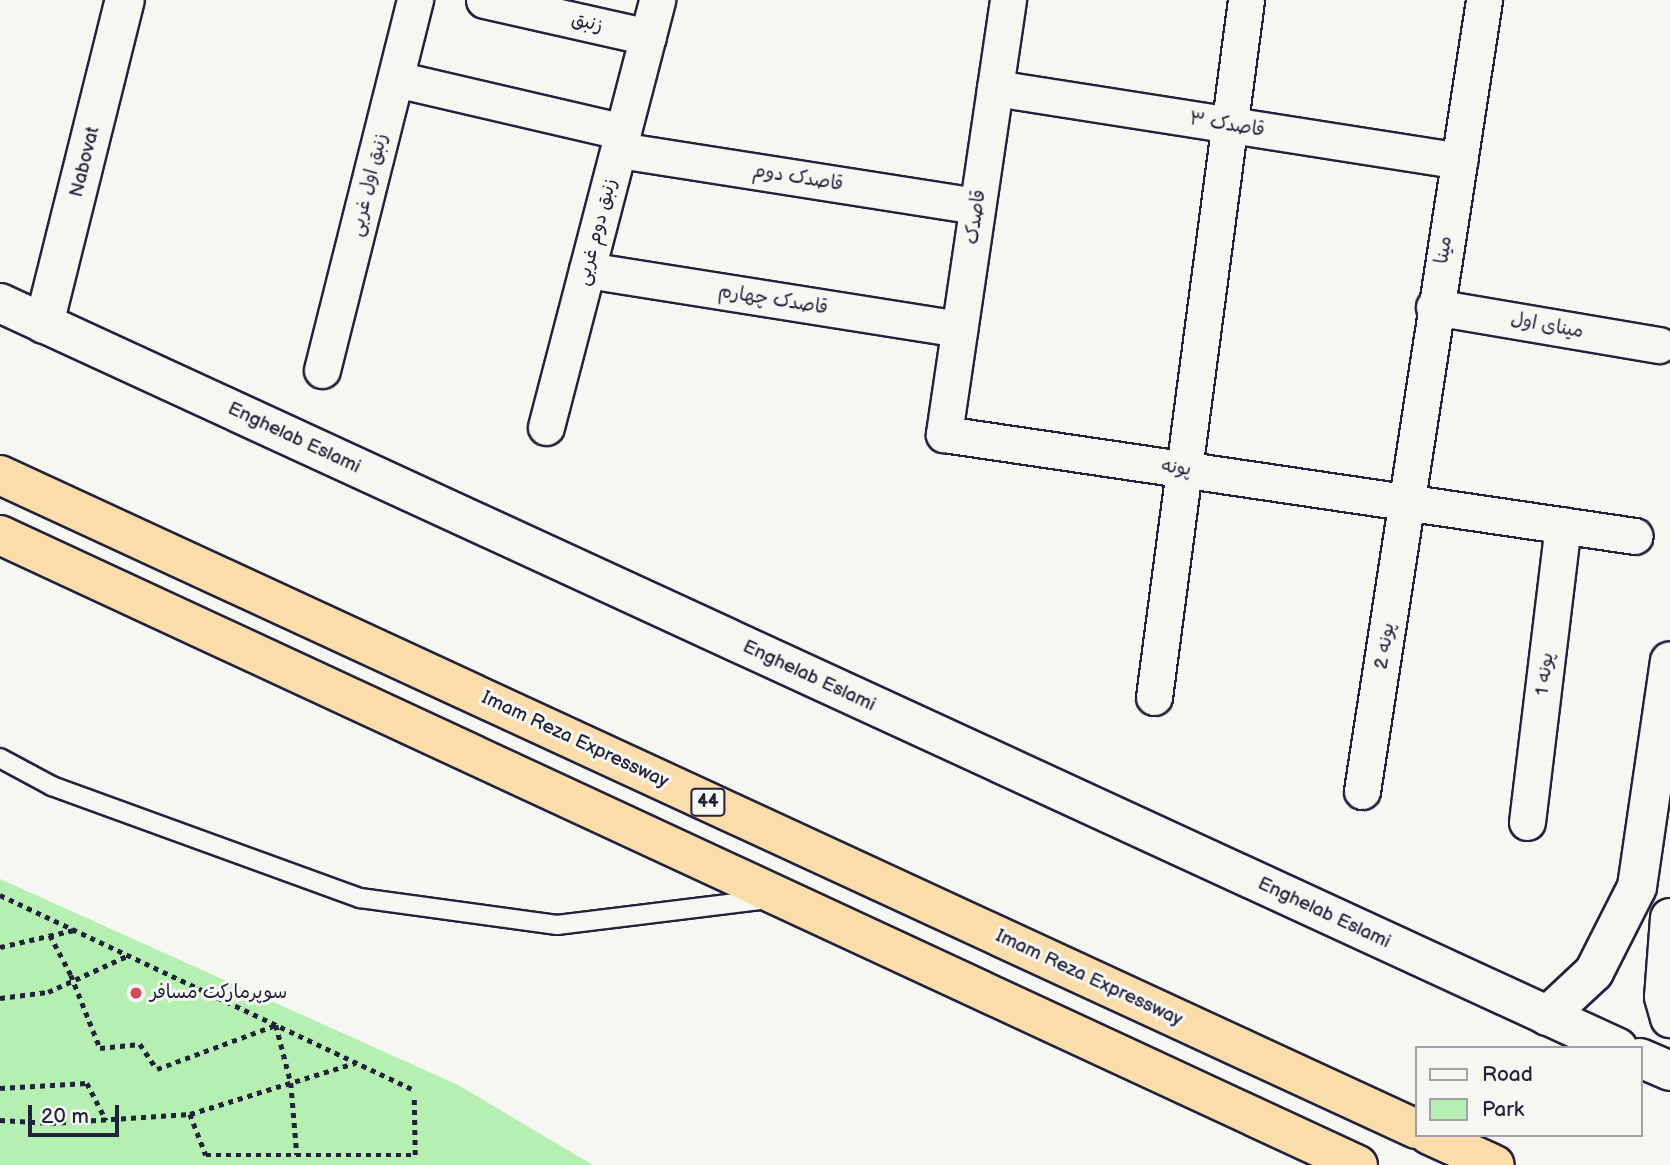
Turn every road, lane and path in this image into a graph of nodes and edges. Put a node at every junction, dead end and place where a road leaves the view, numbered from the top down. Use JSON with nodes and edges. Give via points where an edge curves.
{"nodes":[{"id":1,"x":125,"y":0,"type":"edge"},
{"id":2,"x":415,"y":0,"type":"edge"},
{"id":3,"x":484,"y":0,"type":"edge"},
{"id":4,"x":657,"y":0,"type":"edge"},
{"id":5,"x":1008,"y":0,"type":"edge"},
{"id":6,"x":1246,"y":0,"type":"edge"},
{"id":7,"x":1484,"y":0,"type":"edge"},
{"id":8,"x":648,"y":37,"type":"junction"},
{"id":9,"x":396,"y":79,"type":"junction"},
{"id":10,"x":995,"y":88,"type":"junction"},
{"id":11,"x":1230,"y":125,"type":"junction"},
{"id":12,"x":621,"y":141,"type":"junction"},
{"id":13,"x":1459,"y":161,"type":"junction"},
{"id":14,"x":977,"y":206,"type":"junction"},
{"id":15,"x":587,"y":270,"type":"junction"},
{"id":16,"x":0,"y":303,"type":"edge"},
{"id":17,"x":1434,"y":307,"type":"junction"},
{"id":18,"x":44,"y":324,"type":"junction"},
{"id":19,"x":959,"y":329,"type":"junction"},
{"id":20,"x":1659,"y":345,"type":"dead end"},
{"id":21,"x":322,"y":370,"type":"dead end"},
{"id":22,"x":546,"y":427,"type":"dead end"},
{"id":23,"x":944,"y":434,"type":"joint"},
{"id":24,"x":1184,"y":469,"type":"junction"},
{"id":25,"x":0,"y":475,"type":"edge"},
{"id":26,"x":1409,"y":501,"type":"junction"},
{"id":27,"x":1563,"y":525,"type":"junction"},
{"id":28,"x":0,"y":535,"type":"edge"},
{"id":29,"x":1634,"y":536,"type":"dead end"},
{"id":30,"x":1670,"y":661,"type":"edge"},
{"id":31,"x":1154,"y":697,"type":"dead end"},
{"id":32,"x":0,"y":758,"type":"edge"},
{"id":33,"x":1362,"y":792,"type":"dead end"},
{"id":34,"x":1527,"y":822,"type":"dead end"},
{"id":35,"x":1653,"y":892,"type":"edge"},
{"id":36,"x":0,"y":895,"type":"edge"},
{"id":37,"x":782,"y":898,"type":"junction"},
{"id":38,"x":1670,"y":918,"type":"edge"},
{"id":39,"x":75,"y":930,"type":"junction"},
{"id":40,"x":50,"y":935,"type":"junction"},
{"id":41,"x":0,"y":947,"type":"edge"},
{"id":42,"x":128,"y":955,"type":"junction"},
{"id":43,"x":0,"y":998,"type":"edge"},
{"id":44,"x":1547,"y":1016,"type":"junction"},
{"id":45,"x":1670,"y":1018,"type":"edge"},
{"id":46,"x":276,"y":1025,"type":"junction"},
{"id":47,"x":1614,"y":1046,"type":"edge"},
{"id":48,"x":1642,"y":1059,"type":"edge"},
{"id":49,"x":356,"y":1062,"type":"junction"},
{"id":50,"x":1670,"y":1072,"type":"edge"},
{"id":51,"x":291,"y":1083,"type":"junction"},
{"id":52,"x":0,"y":1088,"type":"edge"},
{"id":53,"x":412,"y":1089,"type":"dead end"},
{"id":54,"x":414,"y":1097,"type":"dead end"},
{"id":55,"x":190,"y":1114,"type":"junction"},
{"id":56,"x":0,"y":1120,"type":"edge"},
{"id":57,"x":106,"y":1120,"type":"junction"},
{"id":58,"x":1414,"y":1128,"type":"edge"},
{"id":59,"x":1433,"y":1137,"type":"edge"},
{"id":60,"x":297,"y":1155,"type":"junction"},
{"id":61,"x":1358,"y":1165,"type":"edge"},
{"id":62,"x":1495,"y":1165,"type":"edge"}],
"edges":[{"from":1,"to":18,"type":"street","name":"Nabovat"},
{"from":2,"to":9,"type":"street","name":"زنبق اول غربی"},
{"from":3,"to":8,"type":"street","name":"زنبق"},
{"from":4,"to":8,"type":"street","name":"زنبق دوم غربی"},
{"from":5,"to":10,"type":"street","name":"قاصدک"},
{"from":6,"to":11,"type":"street"},
{"from":7,"to":13,"type":"street","name":"مینا"},
{"from":8,"to":12,"type":"street","name":"زنبق دوم غربی"},
{"from":9,"to":12,"type":"street","name":"قاصدک دوم"},
{"from":9,"to":21,"type":"street","name":"زنبق اول غربی"},
{"from":10,"to":11,"type":"street","name":"قاصدک ۳"},
{"from":10,"to":14,"type":"street","name":"قاصدک"},
{"from":11,"to":13,"type":"street","name":"قاصدک ۳"},
{"from":11,"to":24,"type":"street"},
{"from":12,"to":14,"type":"street","name":"قاصدک دوم"},
{"from":12,"to":15,"type":"street","name":"زنبق دوم غربی"},
{"from":13,"to":17,"type":"street","name":"مینا"},
{"from":14,"to":19,"type":"street","name":"قاصدک"},
{"from":15,"to":19,"type":"street","name":"قاصدک چهارم"},
{"from":15,"to":22,"type":"street","name":"زنبق دوم غربی"},
{"from":16,"to":18,"type":"street","name":"Enghelab Eslami"},
{"from":17,"to":20,"type":"street","name":"مینای اول"},
{"from":17,"to":26,"type":"street","name":"مینا"},
{"from":18,"to":44,"type":"street","name":"Enghelab Eslami"},
{"from":19,"to":23,"type":"street","name":"قاصدک"},
{"from":23,"to":24,"type":"street","name":"پونه"},
{"from":24,"to":26,"type":"street","name":"پونه"},
{"from":24,"to":31,"type":"street"},
{"from":25,"to":58,"type":"highway","name":"Imam Reza Expressway","number":"44"},
{"from":26,"to":27,"type":"street","name":"پونه"},
{"from":26,"to":33,"type":"street","name":"پونه 2"},
{"from":27,"to":29,"type":"street","name":"پونه"},
{"from":27,"to":34,"type":"street","name":"پونه 1"},
{"from":28,"to":37,"type":"highway"},
{"from":30,"to":35,"type":"street"},
{"from":32,"to":37,"type":"lane","via":[[52,786],[360,898],[557,925]]},
{"from":35,"to":44,"type":"street","via":[[1594,972]]},
{"from":36,"to":39,"type":"path"},
{"from":37,"to":61,"type":"highway"},
{"from":38,"to":45,"type":"street","via":[[1664,997]]},
{"from":39,"to":40,"type":"path"},
{"from":39,"to":42,"type":"path"},
{"from":40,"to":41,"type":"path"},
{"from":40,"to":46,"type":"path","via":[[100,1048],[140,1044],[157,1069]]},
{"from":42,"to":43,"type":"path","via":[[48,992]]},
{"from":42,"to":46,"type":"path"},
{"from":44,"to":47,"type":"street","name":"Enghelab Eslami"},
{"from":46,"to":49,"type":"path"},
{"from":46,"to":51,"type":"path"},
{"from":48,"to":50,"type":"street"},
{"from":49,"to":51,"type":"path"},
{"from":49,"to":53,"type":"path"},
{"from":51,"to":55,"type":"path"},
{"from":51,"to":60,"type":"path"},
{"from":52,"to":57,"type":"path","via":[[86,1083]]},
{"from":54,"to":60,"type":"path","via":[[415,1155]]},
{"from":55,"to":57,"type":"path"},
{"from":55,"to":60,"type":"path","via":[[206,1155]]},
{"from":56,"to":57,"type":"path"},
{"from":59,"to":62,"type":"highway"}]}
